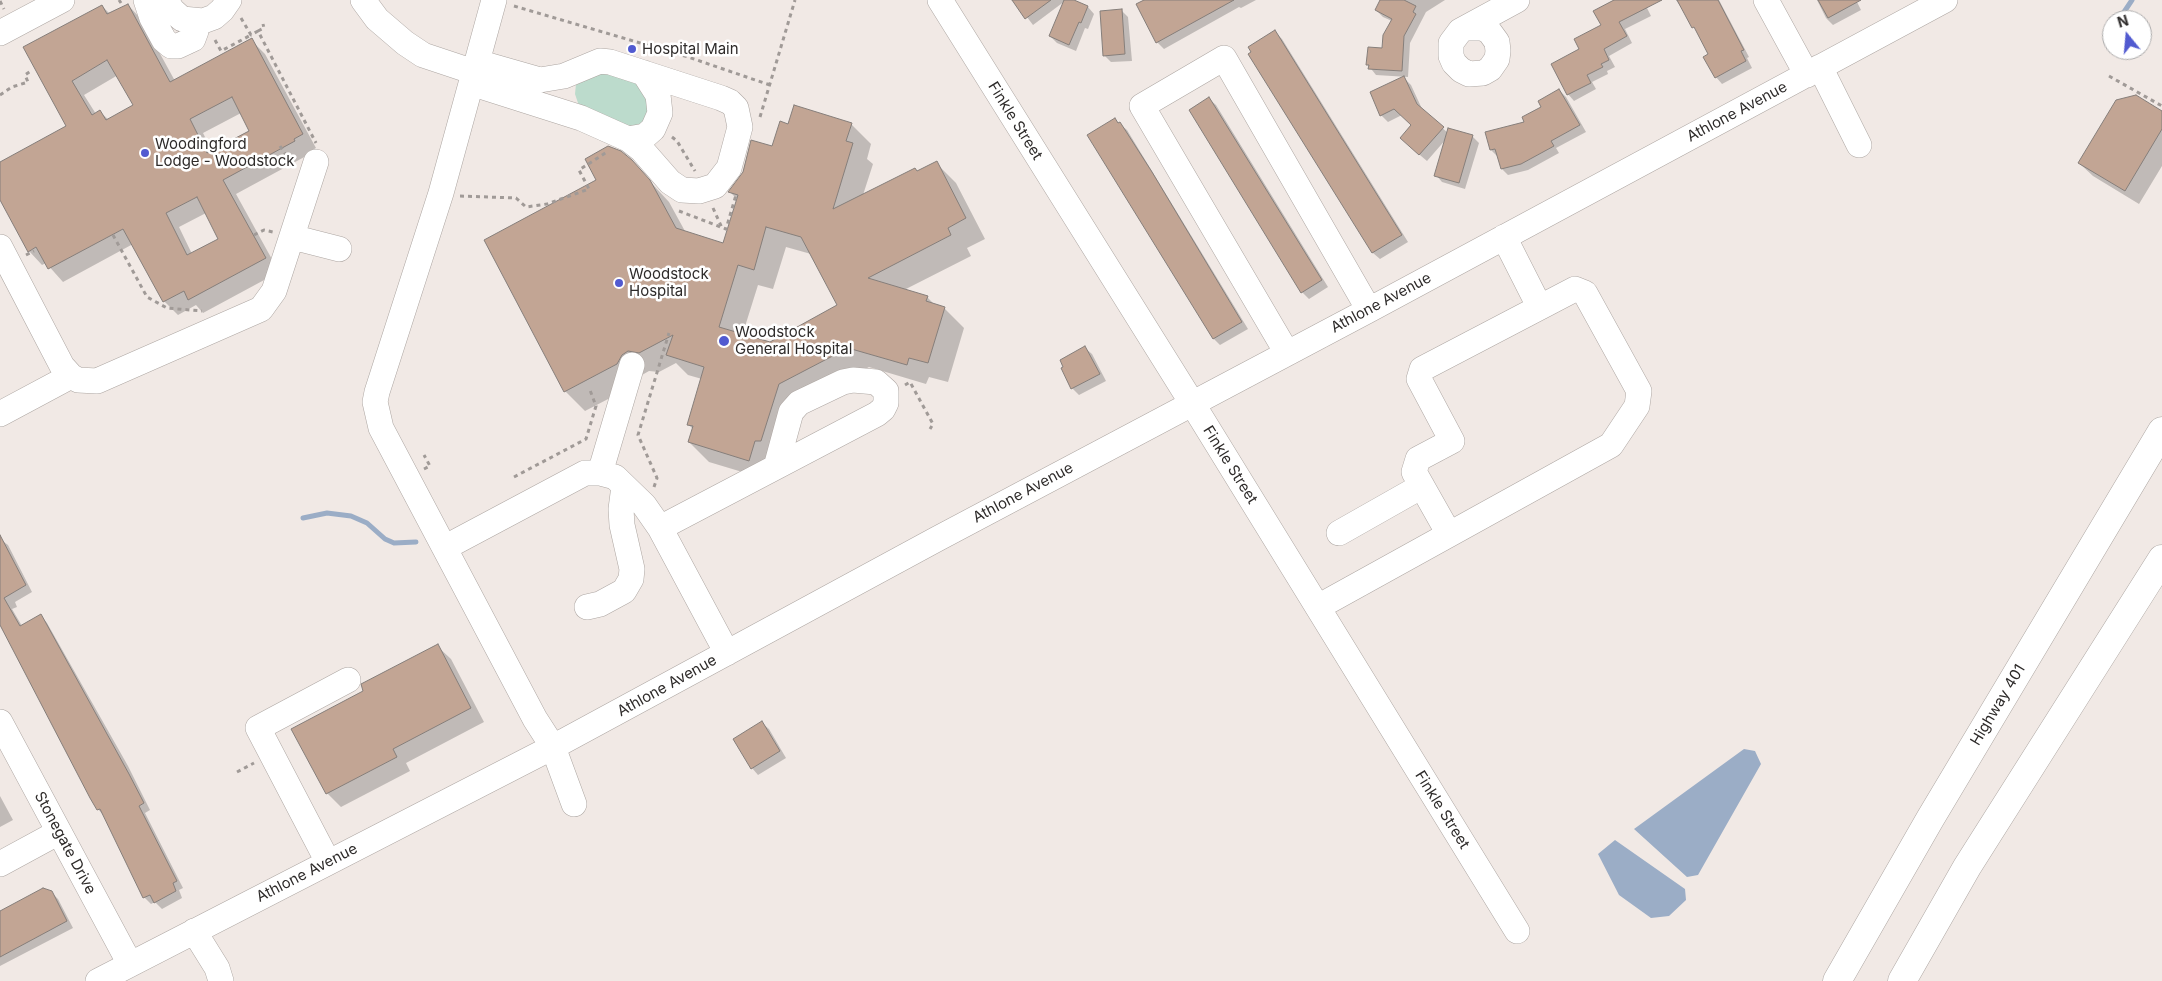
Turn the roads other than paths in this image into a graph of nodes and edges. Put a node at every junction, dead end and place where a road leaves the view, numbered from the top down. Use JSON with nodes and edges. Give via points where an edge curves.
{"nodes":[{"id":1,"x":62,"y":0,"type":"edge"},
{"id":2,"x":146,"y":0,"type":"edge"},
{"id":3,"x":166,"y":0,"type":"edge"},
{"id":4,"x":363,"y":0,"type":"edge"},
{"id":5,"x":494,"y":0,"type":"edge"},
{"id":6,"x":940,"y":0,"type":"edge"},
{"id":7,"x":1516,"y":0,"type":"edge"},
{"id":8,"x":1766,"y":0,"type":"edge"},
{"id":9,"x":1945,"y":0,"type":"edge"},
{"id":10,"x":234,"y":7,"type":"edge"},
{"id":11,"x":196,"y":21,"type":"junction"},
{"id":12,"x":1467,"y":28,"type":"dead end"},
{"id":13,"x":0,"y":33,"type":"edge"},
{"id":14,"x":582,"y":68,"type":"junction"},
{"id":15,"x":1813,"y":71,"type":"junction"},
{"id":16,"x":474,"y":72,"type":"junction"},
{"id":17,"x":644,"y":73,"type":"junction"},
{"id":18,"x":581,"y":118,"type":"junction"},
{"id":19,"x":628,"y":139,"type":"junction"},
{"id":20,"x":1859,"y":145,"type":"dead end"},
{"id":21,"x":316,"y":162,"type":"road end"},
{"id":22,"x":292,"y":237,"type":"junction"},
{"id":23,"x":1504,"y":237,"type":"junction"},
{"id":24,"x":0,"y":247,"type":"edge"},
{"id":25,"x":339,"y":249,"type":"dead end"},
{"id":26,"x":1539,"y":306,"type":"junction"},
{"id":27,"x":1369,"y":310,"type":"junction"},
{"id":28,"x":1287,"y":353,"type":"junction"},
{"id":29,"x":632,"y":365,"type":"dead end"},
{"id":30,"x":71,"y":376,"type":"junction"},
{"id":31,"x":1192,"y":403,"type":"junction"},
{"id":32,"x":0,"y":414,"type":"edge"},
{"id":33,"x":2162,"y":431,"type":"edge"},
{"id":34,"x":776,"y":467,"type":"dead end"},
{"id":35,"x":600,"y":473,"type":"junction"},
{"id":36,"x":624,"y":486,"type":"junction"},
{"id":37,"x":1422,"y":486,"type":"junction"},
{"id":38,"x":660,"y":528,"type":"junction"},
{"id":39,"x":1338,"y":532,"type":"dead end"},
{"id":40,"x":1449,"y":534,"type":"junction"},
{"id":41,"x":446,"y":547,"type":"junction"},
{"id":42,"x":2162,"y":559,"type":"edge"},
{"id":43,"x":587,"y":607,"type":"dead end"},
{"id":44,"x":1318,"y":607,"type":"junction"},
{"id":45,"x":727,"y":653,"type":"junction"},
{"id":46,"x":348,"y":680,"type":"dead end"},
{"id":47,"x":0,"y":722,"type":"edge"},
{"id":48,"x":553,"y":747,"type":"junction"},
{"id":49,"x":574,"y":804,"type":"dead end"},
{"id":50,"x":59,"y":832,"type":"junction"},
{"id":51,"x":328,"y":862,"type":"junction"},
{"id":52,"x":0,"y":864,"type":"edge"},
{"id":53,"x":194,"y":931,"type":"junction"},
{"id":54,"x":1517,"y":931,"type":"dead end"},
{"id":55,"x":130,"y":964,"type":"junction"},
{"id":56,"x":98,"y":981,"type":"edge"},
{"id":57,"x":221,"y":981,"type":"edge"},
{"id":58,"x":1837,"y":981,"type":"edge"},
{"id":59,"x":1902,"y":981,"type":"edge"}],
"edges":[{"from":1,"to":13,"type":"street"},
{"from":2,"to":11,"type":"street","via":[[152,18],[171,46],[193,39]]},
{"from":3,"to":11,"type":"street","via":[[182,19]]},
{"from":4,"to":16,"type":"street","via":[[377,18],[423,55]]},
{"from":5,"to":16,"type":"street"},
{"from":6,"to":31,"type":"street","name":"Finkle Street"},
{"from":7,"to":12,"type":"street"},
{"from":8,"to":15,"type":"street"},
{"from":9,"to":15,"type":"street","name":"Athlone Avenue"},
{"from":10,"to":11,"type":"street"},
{"from":14,"to":16,"type":"street","via":[[564,76],[540,80]]},
{"from":14,"to":17,"type":"street","via":[[600,61]]},
{"from":14,"to":18,"type":"street","via":[[574,76],[570,89]]},
{"from":15,"to":20,"type":"street"},
{"from":15,"to":23,"type":"street","name":"Athlone Avenue"},
{"from":16,"to":18,"type":"street"},
{"from":16,"to":41,"type":"street","via":[[376,402],[382,428]]},
{"from":17,"to":19,"type":"street","via":[[658,95],[660,113],[645,136]]},
{"from":17,"to":19,"type":"street","via":[[730,102],[736,108],[740,127],[729,168],[715,186],[704,190],[676,187]]},
{"from":18,"to":19,"type":"street"},
{"from":21,"to":22,"type":"street"},
{"from":22,"to":25,"type":"street"},
{"from":22,"to":30,"type":"street","via":[[274,291],[251,315],[106,378],[88,381]]},
{"from":23,"to":26,"type":"street"},
{"from":23,"to":27,"type":"street","name":"Athlone Avenue"},
{"from":24,"to":30,"type":"street","via":[[62,366]]},
{"from":26,"to":37,"type":"street","via":[[1422,369],[1418,379],[1452,441],[1418,459],[1414,472]]},
{"from":26,"to":40,"type":"street","via":[[1575,289],[1585,293],[1639,391],[1637,406],[1611,444]]},
{"from":27,"to":28,"type":"street","name":"Athlone Avenue"},
{"from":27,"to":28,"type":"street","via":[[1224,58],[1142,106]]},
{"from":28,"to":31,"type":"street","name":"Athlone Avenue"},
{"from":29,"to":35,"type":"street"},
{"from":30,"to":32,"type":"street"},
{"from":31,"to":44,"type":"street","name":"Finkle Street"},
{"from":31,"to":45,"type":"street","name":"Athlone Avenue"},
{"from":33,"to":58,"type":"highway","name":"Highway 401"},
{"from":34,"to":38,"type":"street"},
{"from":35,"to":36,"type":"street","via":[[615,477]]},
{"from":35,"to":41,"type":"street","via":[[585,472]]},
{"from":36,"to":38,"type":"street","via":[[644,505]]},
{"from":36,"to":43,"type":"street","via":[[622,525],[632,569],[631,579],[624,591]]},
{"from":37,"to":39,"type":"street"},
{"from":37,"to":40,"type":"street"},
{"from":38,"to":45,"type":"street"},
{"from":40,"to":44,"type":"street"},
{"from":41,"to":48,"type":"street"},
{"from":42,"to":59,"type":"highway","via":[[1967,867]]},
{"from":44,"to":54,"type":"street","name":"Finkle Street"},
{"from":45,"to":48,"type":"street","name":"Athlone Avenue"},
{"from":46,"to":51,"type":"street","via":[[258,728]]},
{"from":47,"to":50,"type":"street","name":"Stonegate Drive"},
{"from":48,"to":49,"type":"street"},
{"from":48,"to":51,"type":"street","name":"Athlone Avenue"},
{"from":50,"to":52,"type":"street"},
{"from":50,"to":55,"type":"street","name":"Stonegate Drive"},
{"from":51,"to":53,"type":"street","name":"Athlone Avenue"},
{"from":53,"to":55,"type":"street","name":"Athlone Avenue"},
{"from":53,"to":57,"type":"street","via":[[217,968]]},
{"from":55,"to":56,"type":"street","name":"Athlone Avenue"}]}
